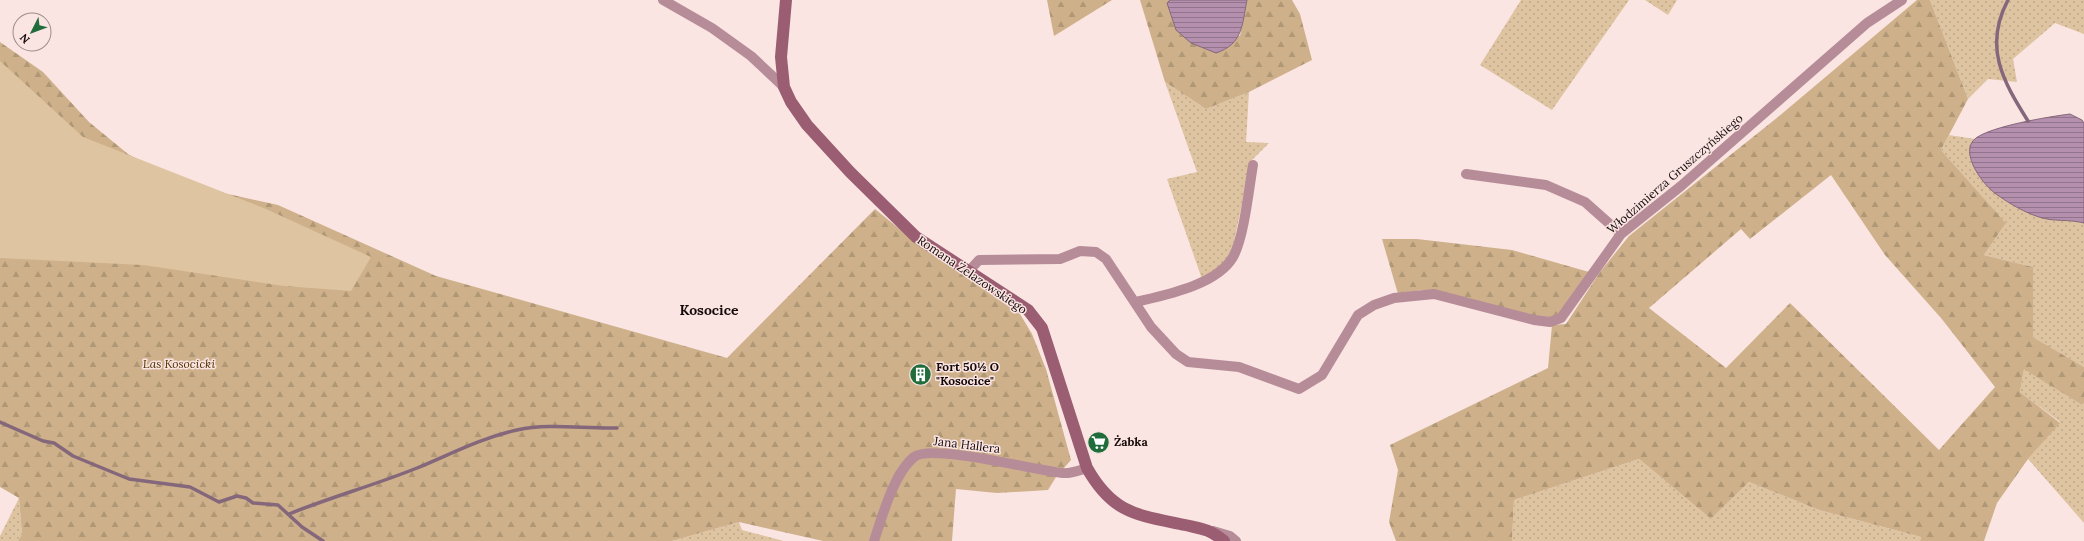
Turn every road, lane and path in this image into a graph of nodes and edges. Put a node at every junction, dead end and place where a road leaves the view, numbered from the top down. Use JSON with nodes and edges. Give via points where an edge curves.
{"nodes":[{"id":1,"x":663,"y":0,"type":"edge"},
{"id":2,"x":786,"y":0,"type":"edge"},
{"id":3,"x":1902,"y":0,"type":"edge"},
{"id":4,"x":784,"y":87,"type":"junction"},
{"id":5,"x":1254,"y":164,"type":"dead end"},
{"id":6,"x":1466,"y":174,"type":"dead end"},
{"id":7,"x":1621,"y":234,"type":"junction"},
{"id":8,"x":970,"y":271,"type":"junction"},
{"id":9,"x":1136,"y":302,"type":"junction"},
{"id":10,"x":1087,"y":468,"type":"junction"},
{"id":11,"x":1211,"y":531,"type":"junction"},
{"id":12,"x":874,"y":541,"type":"edge"},
{"id":13,"x":1224,"y":541,"type":"edge"},
{"id":14,"x":1236,"y":541,"type":"edge"}],
"edges":[{"from":1,"to":4,"type":"street","via":[[712,28],[751,56]]},
{"from":2,"to":4,"type":"street","name":"Romana Żelazowskiego","via":[[781,56]]},
{"from":3,"to":7,"type":"street","name":"Włodzimierza Gruszczyńskiego","via":[[1867,23],[1681,186]]},
{"from":4,"to":8,"type":"street","name":"Romana Żelazowskiego","via":[[807,125],[850,172],[916,237]]},
{"from":5,"to":9,"type":"street","via":[[1241,232],[1233,257],[1216,274],[1195,286]]},
{"from":6,"to":7,"type":"street","via":[[1546,185],[1585,202]]},
{"from":7,"to":9,"type":"street","name":"Włodzimierza Gruszczyńskiego","via":[[1562,318],[1550,322],[1534,320],[1434,294],[1394,298],[1374,305],[1358,315],[1322,375],[1299,388],[1239,367],[1188,362],[1165,344]]},
{"from":8,"to":9,"type":"street","name":"Włodzimierza Gruszczyńskiego","via":[[979,260],[1060,259],[1080,251],[1096,252],[1106,259]]},
{"from":8,"to":10,"type":"street","name":"Romana Żelazowskiego","via":[[1028,310],[1042,328]]},
{"from":10,"to":11,"type":"street","name":"Romana Żelazowskiego","via":[[1107,497],[1125,510]]},
{"from":10,"to":12,"type":"street","name":"Jana Hallera","via":[[1064,473],[953,454],[926,452],[914,456],[897,479]]},
{"from":11,"to":13,"type":"street"},
{"from":11,"to":14,"type":"street","via":[[1230,536]]}]}
